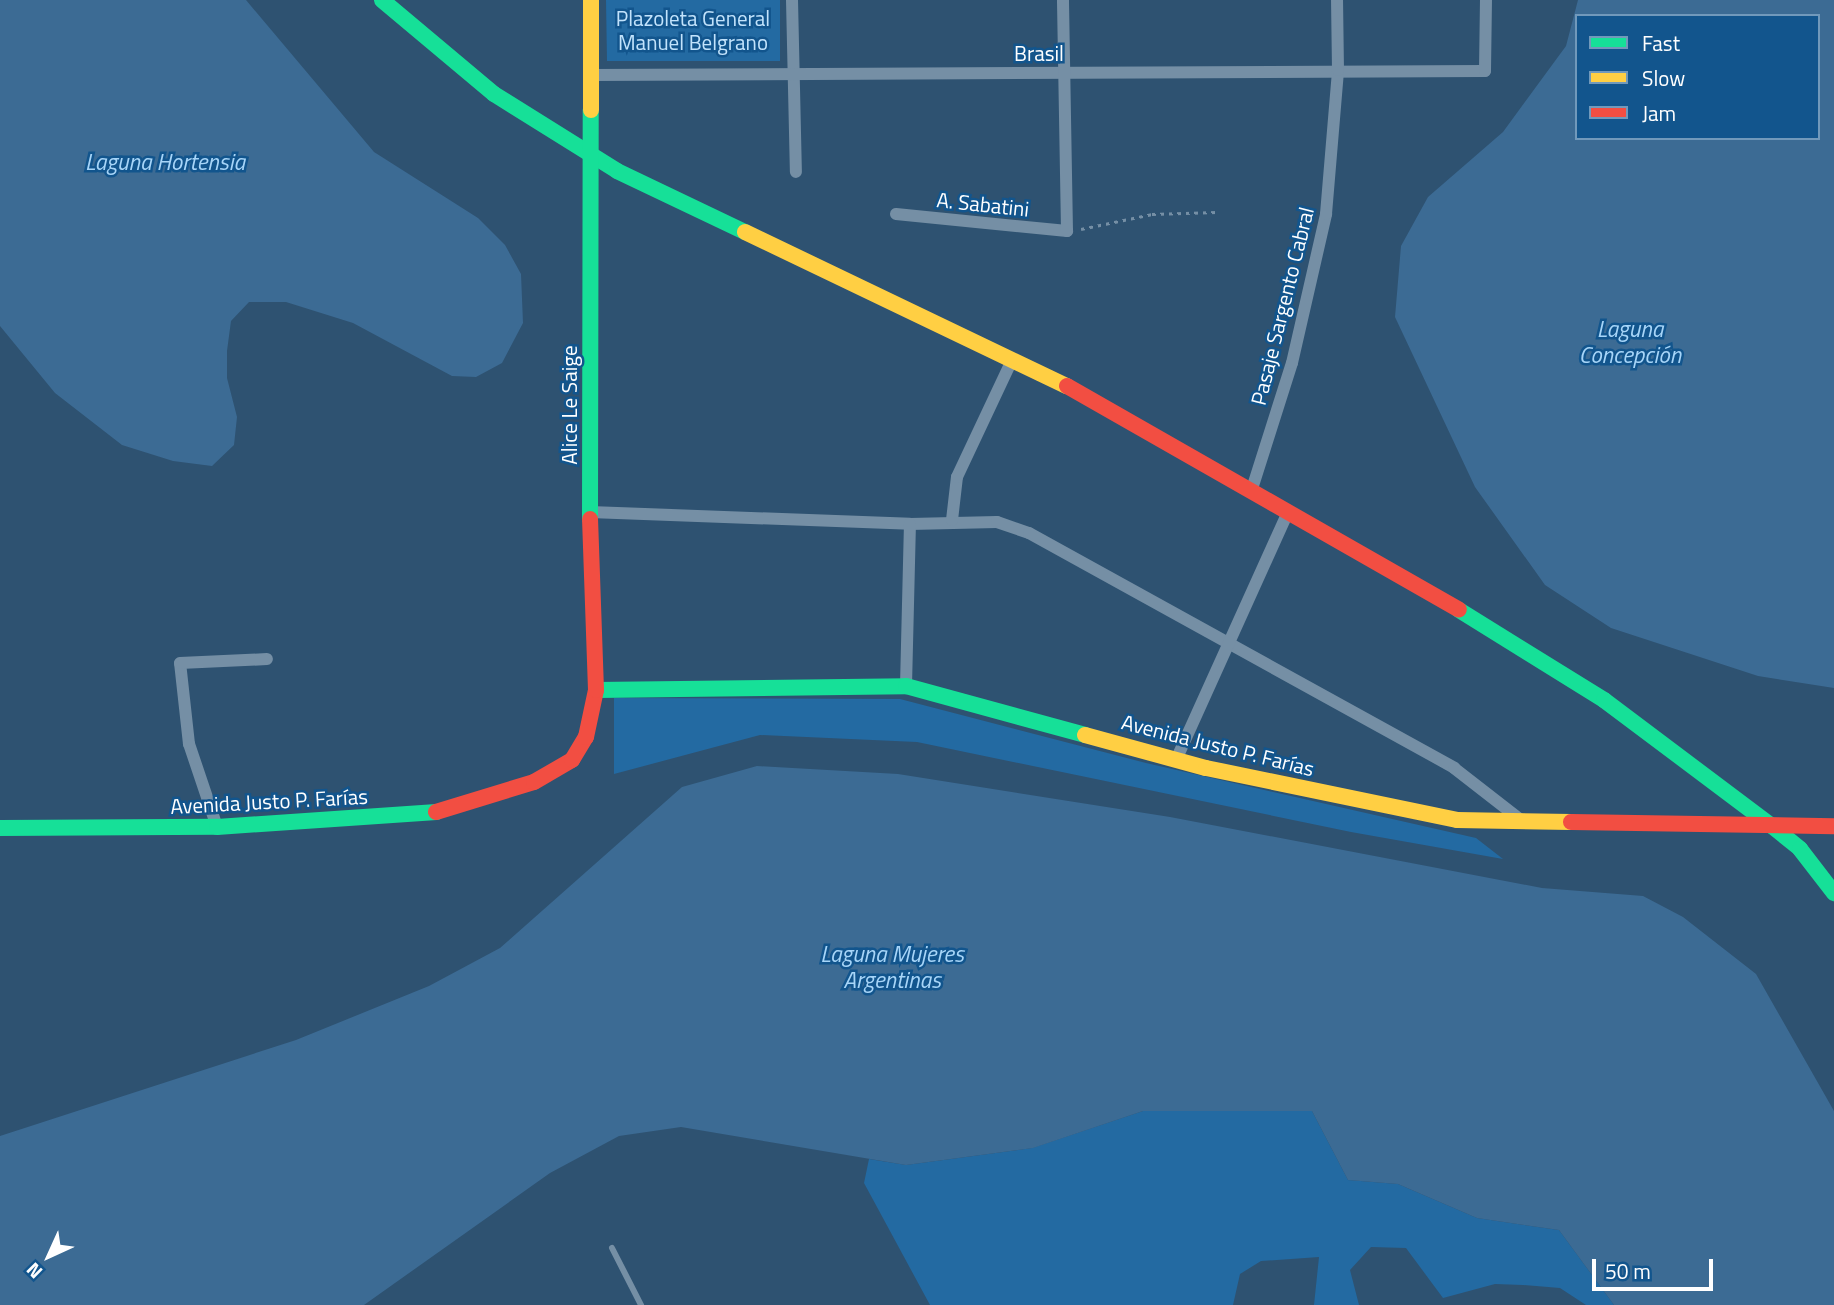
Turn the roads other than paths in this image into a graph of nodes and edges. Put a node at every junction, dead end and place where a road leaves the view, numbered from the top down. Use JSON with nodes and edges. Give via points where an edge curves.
{"nodes":[{"id":1,"x":382,"y":0,"type":"edge"},
{"id":2,"x":592,"y":0,"type":"edge"},
{"id":3,"x":792,"y":0,"type":"edge"},
{"id":4,"x":1063,"y":0,"type":"edge"},
{"id":5,"x":1337,"y":0,"type":"edge"},
{"id":6,"x":1486,"y":0,"type":"edge"},
{"id":7,"x":1338,"y":70,"type":"junction"},
{"id":8,"x":794,"y":72,"type":"junction"},
{"id":9,"x":1064,"y":72,"type":"junction"},
{"id":10,"x":592,"y":75,"type":"junction"},
{"id":11,"x":588,"y":152,"type":"junction"},
{"id":12,"x":796,"y":172,"type":"dead end"},
{"id":13,"x":896,"y":214,"type":"dead end"},
{"id":14,"x":1012,"y":360,"type":"junction"},
{"id":15,"x":1251,"y":492,"type":"junction"},
{"id":16,"x":590,"y":512,"type":"junction"},
{"id":17,"x":1287,"y":514,"type":"junction"},
{"id":18,"x":952,"y":520,"type":"junction"},
{"id":19,"x":910,"y":524,"type":"junction"},
{"id":20,"x":1230,"y":644,"type":"junction"},
{"id":21,"x":267,"y":659,"type":"dead end"},
{"id":22,"x":906,"y":686,"type":"junction"},
{"id":23,"x":596,"y":690,"type":"junction"},
{"id":24,"x":1177,"y":760,"type":"junction"},
{"id":25,"x":534,"y":782,"type":"joint"},
{"id":26,"x":1522,"y":821,"type":"junction"},
{"id":27,"x":1772,"y":826,"type":"junction"},
{"id":28,"x":1834,"y":826,"type":"edge"},
{"id":29,"x":217,"y":827,"type":"junction"},
{"id":30,"x":0,"y":828,"type":"edge"},
{"id":31,"x":1834,"y":893,"type":"edge"},
{"id":32,"x":612,"y":1248,"type":"dead end"},
{"id":33,"x":641,"y":1305,"type":"edge"}],
"edges":[{"from":1,"to":11,"type":"street","via":[[494,94]]},
{"from":2,"to":10,"type":"street","name":"Alice Le Saige"},
{"from":3,"to":8,"type":"street"},
{"from":4,"to":9,"type":"street"},
{"from":5,"to":7,"type":"street","name":"Pasaje Sargento Cabral"},
{"from":6,"to":7,"type":"street","name":"Brasil","via":[[1485,71]]},
{"from":7,"to":9,"type":"street","name":"Brasil"},
{"from":7,"to":15,"type":"street","name":"Pasaje Sargento Cabral","via":[[1326,215],[1292,363]]},
{"from":8,"to":9,"type":"street","name":"Brasil"},
{"from":8,"to":10,"type":"street","name":"Brasil"},
{"from":8,"to":12,"type":"street"},
{"from":9,"to":13,"type":"street","name":"A. Sabatini","via":[[1067,232]]},
{"from":10,"to":11,"type":"street","name":"Alice Le Saige"},
{"from":11,"to":14,"type":"street","via":[[617,172]]},
{"from":11,"to":16,"type":"street","name":"Alice Le Saige"},
{"from":14,"to":15,"type":"street"},
{"from":14,"to":18,"type":"street","via":[[957,477]]},
{"from":15,"to":17,"type":"street"},
{"from":16,"to":19,"type":"street"},
{"from":16,"to":23,"type":"street","name":"Alice Le Saige"},
{"from":17,"to":20,"type":"street"},
{"from":17,"to":27,"type":"street","via":[[1500,634],[1604,700]]},
{"from":18,"to":19,"type":"street"},
{"from":18,"to":20,"type":"street","via":[[997,522],[1029,533]]},
{"from":19,"to":22,"type":"street"},
{"from":20,"to":24,"type":"street"},
{"from":20,"to":26,"type":"street","via":[[1454,768]]},
{"from":21,"to":29,"type":"street","via":[[180,663],[189,744]]},
{"from":22,"to":23,"type":"street","name":"Avenida Justo P. Farías"},
{"from":22,"to":24,"type":"street","name":"Avenida Justo P. Farías"},
{"from":23,"to":25,"type":"street","name":"Alice Le Saige","via":[[586,737],[572,760]]},
{"from":24,"to":26,"type":"street","name":"Avenida Justo P. Farías","via":[[1457,820]]},
{"from":25,"to":29,"type":"street","name":"Avenida Justo P. Farías","via":[[451,811]]},
{"from":26,"to":27,"type":"street","name":"Avenida Justo P. Farías"},
{"from":27,"to":28,"type":"street","name":"Avenida Justo P. Farías"},
{"from":27,"to":31,"type":"street","via":[[1800,849]]},
{"from":29,"to":30,"type":"street","name":"Avenida Justo P. Farías"},
{"from":32,"to":33,"type":"lane"}]}
